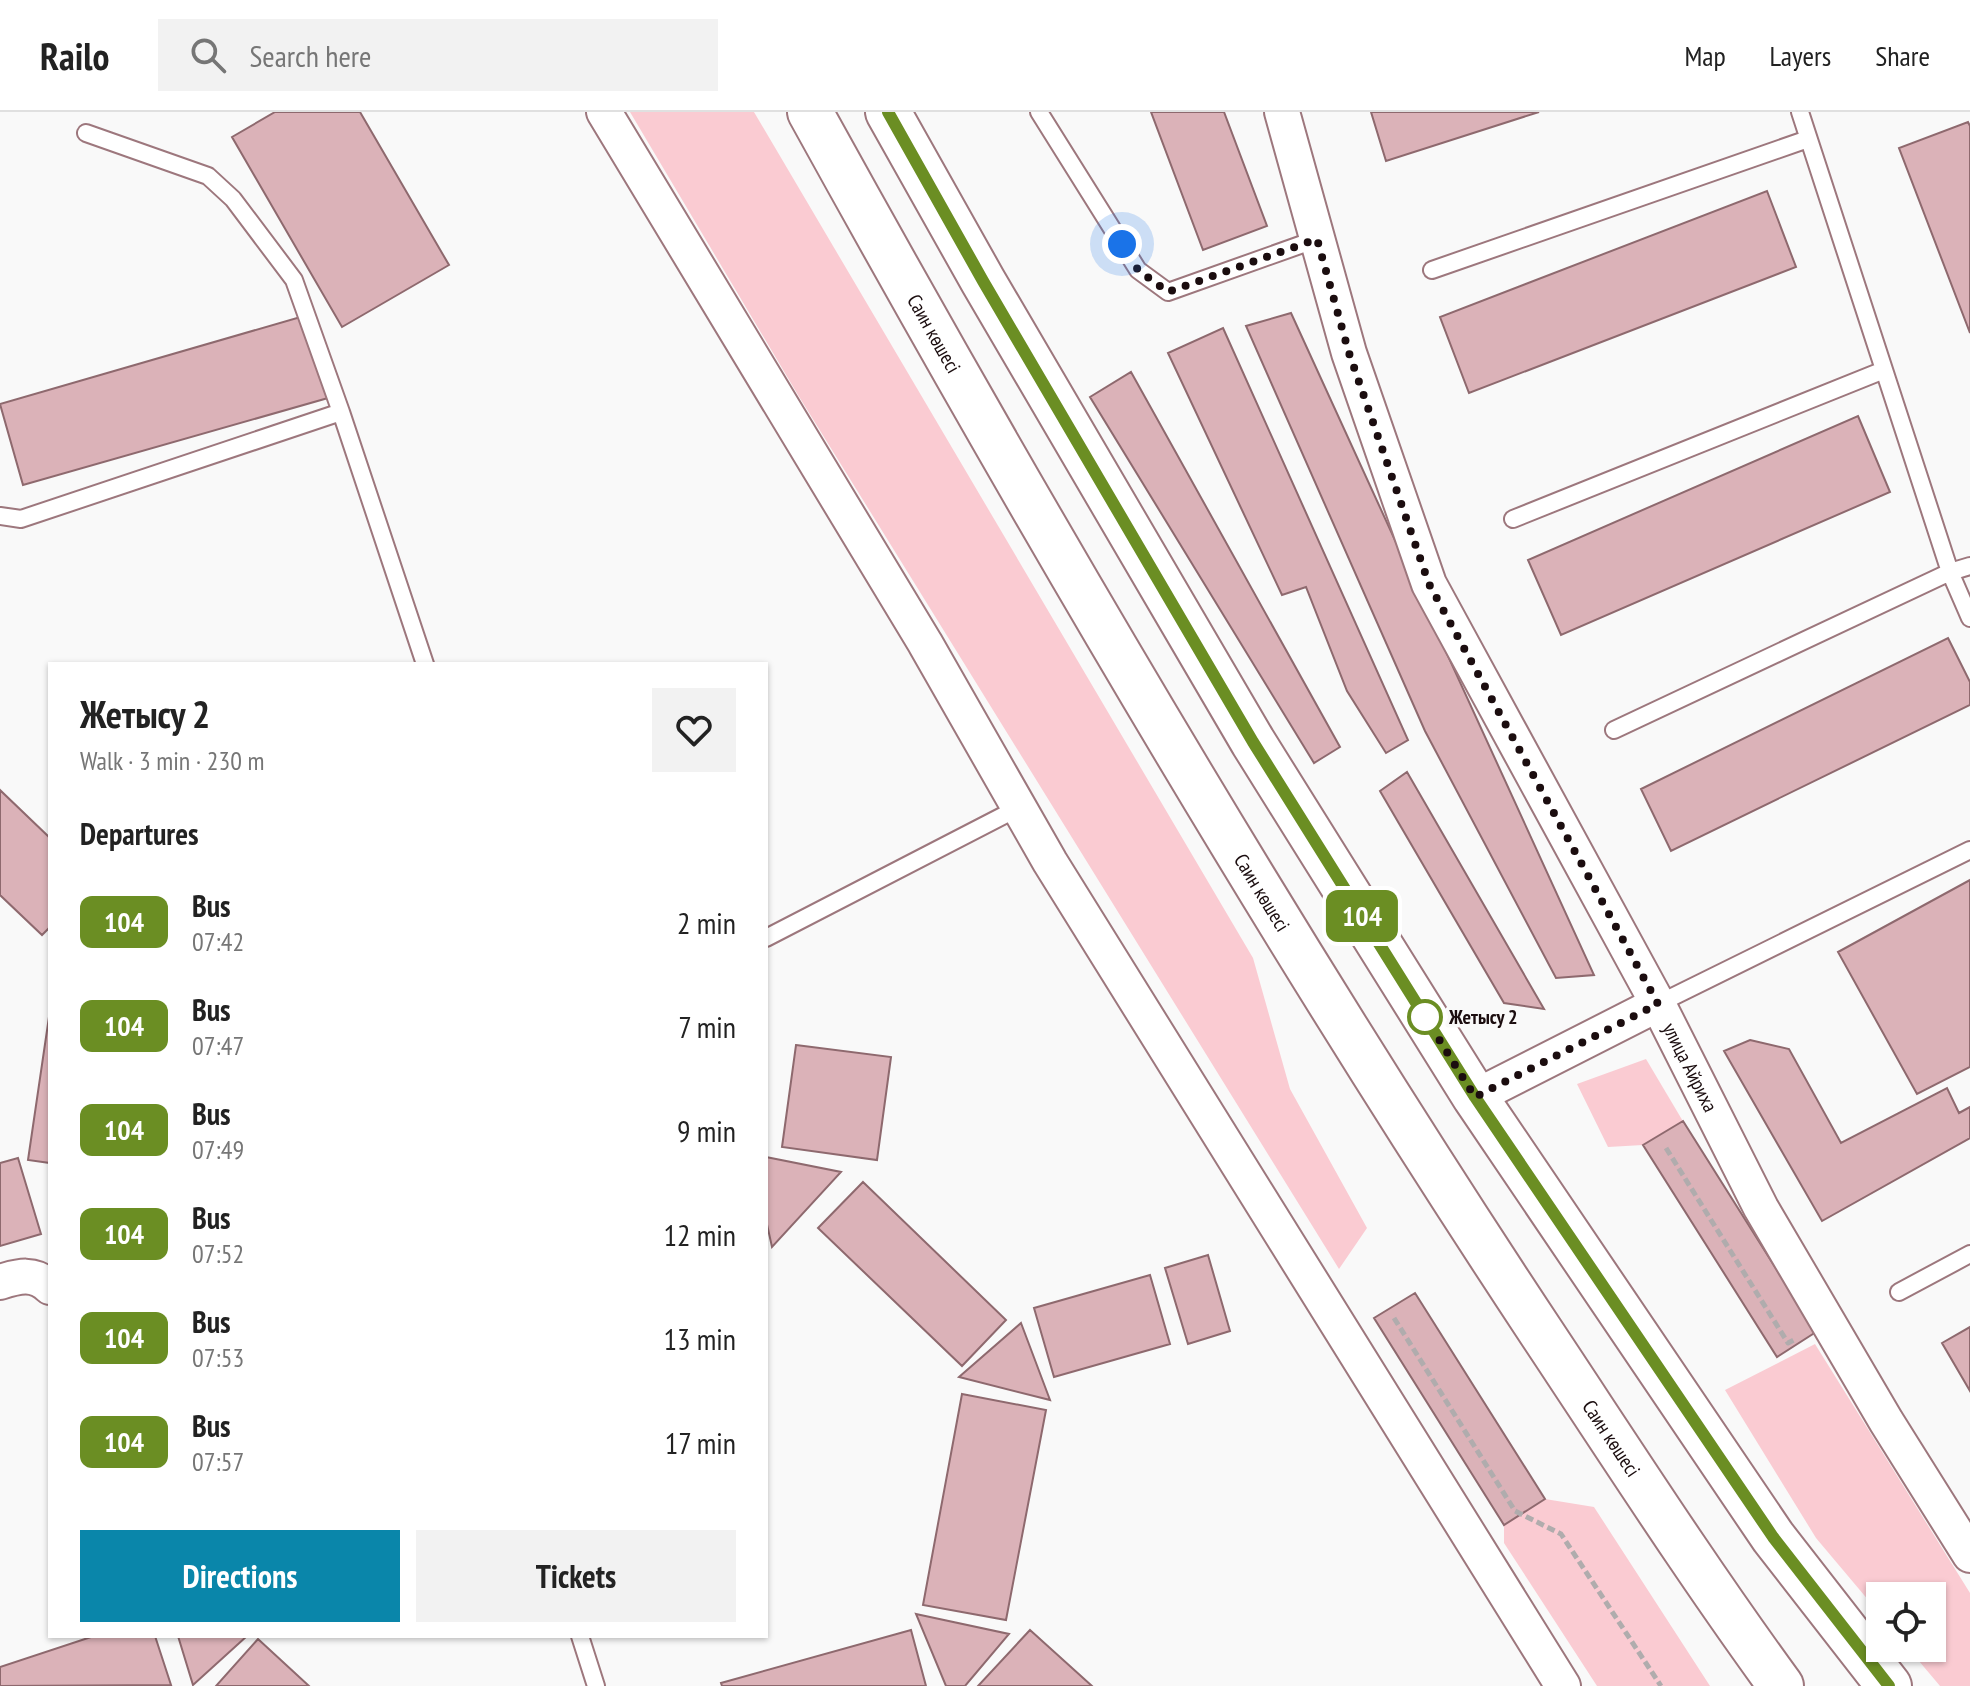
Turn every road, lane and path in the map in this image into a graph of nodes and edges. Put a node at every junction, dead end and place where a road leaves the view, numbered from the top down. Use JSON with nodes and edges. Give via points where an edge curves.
{"nodes":[{"id":1,"x":604,"y":112,"type":"edge"},
{"id":2,"x":810,"y":112,"type":"edge"},
{"id":3,"x":888,"y":112,"type":"edge"},
{"id":4,"x":1039,"y":112,"type":"edge"},
{"id":5,"x":1282,"y":112,"type":"edge"},
{"id":6,"x":1800,"y":112,"type":"edge"},
{"id":7,"x":86,"y":133,"type":"dead end"},
{"id":8,"x":1808,"y":139,"type":"junction"},
{"id":9,"x":1317,"y":239,"type":"junction"},
{"id":10,"x":1432,"y":270,"type":"dead end"},
{"id":11,"x":1884,"y":370,"type":"junction"},
{"id":12,"x":341,"y":412,"type":"junction"},
{"id":13,"x":0,"y":516,"type":"edge"},
{"id":14,"x":1513,"y":519,"type":"dead end"},
{"id":15,"x":1970,"y":566,"type":"edge"},
{"id":16,"x":1950,"y":572,"type":"junction"},
{"id":17,"x":1970,"y":618,"type":"edge"},
{"id":18,"x":424,"y":662,"type":"edge"},
{"id":19,"x":1614,"y":730,"type":"dead end"},
{"id":20,"x":1018,"y":808,"type":"junction"},
{"id":21,"x":1970,"y":850,"type":"edge"},
{"id":22,"x":768,"y":937,"type":"edge"},
{"id":23,"x":1658,"y":1004,"type":"junction"},
{"id":24,"x":1475,"y":1097,"type":"junction"},
{"id":25,"x":1666,"y":1148,"type":"dead end"},
{"id":26,"x":1970,"y":1254,"type":"edge"},
{"id":27,"x":0,"y":1282,"type":"edge"},
{"id":28,"x":48,"y":1286,"type":"edge"},
{"id":29,"x":1899,"y":1292,"type":"dead end"},
{"id":30,"x":1394,"y":1318,"type":"dead end"},
{"id":31,"x":1788,"y":1343,"type":"dead end"},
{"id":32,"x":1970,"y":1555,"type":"edge"},
{"id":33,"x":581,"y":1638,"type":"edge"},
{"id":34,"x":596,"y":1686,"type":"edge"},
{"id":35,"x":1563,"y":1686,"type":"edge"},
{"id":36,"x":1661,"y":1686,"type":"edge"},
{"id":37,"x":1781,"y":1686,"type":"edge"},
{"id":38,"x":1889,"y":1686,"type":"edge"}],
"edges":[{"from":1,"to":20,"type":"street","via":[[925,643]]},
{"from":2,"to":37,"type":"main road","name":"Саин көшесі","via":[[1196,788],[1413,1139],[1723,1607]]},
{"from":3,"to":24,"type":"main road","via":[[1253,742]]},
{"from":4,"to":9,"type":"lane","via":[[1138,270],[1168,292]]},
{"from":5,"to":9,"type":"street","name":"улица Айриха"},
{"from":6,"to":8,"type":"lane"},
{"from":7,"to":12,"type":"lane","via":[[208,176],[233,199],[294,280]]},
{"from":8,"to":10,"type":"lane"},
{"from":8,"to":11,"type":"lane"},
{"from":9,"to":23,"type":"street","name":"улица Айриха","via":[[1349,353],[1429,584]]},
{"from":11,"to":14,"type":"lane"},
{"from":11,"to":16,"type":"lane"},
{"from":12,"to":13,"type":"lane","via":[[21,519]]},
{"from":12,"to":18,"type":"lane"},
{"from":15,"to":16,"type":"lane"},
{"from":16,"to":17,"type":"lane"},
{"from":16,"to":19,"type":"lane"},
{"from":20,"to":22,"type":"lane"},
{"from":20,"to":35,"type":"street"},
{"from":21,"to":23,"type":"lane"},
{"from":23,"to":24,"type":"street"},
{"from":23,"to":32,"type":"street","name":"улица Айриха","via":[[1761,1208]]},
{"from":24,"to":38,"type":"main road","via":[[1773,1537]]},
{"from":25,"to":31,"type":"path"},
{"from":26,"to":29,"type":"lane"},
{"from":27,"to":28,"type":"street","via":[[36,1277]]},
{"from":30,"to":36,"type":"path","via":[[1515,1511],[1561,1534]]},
{"from":33,"to":34,"type":"lane"}]}
